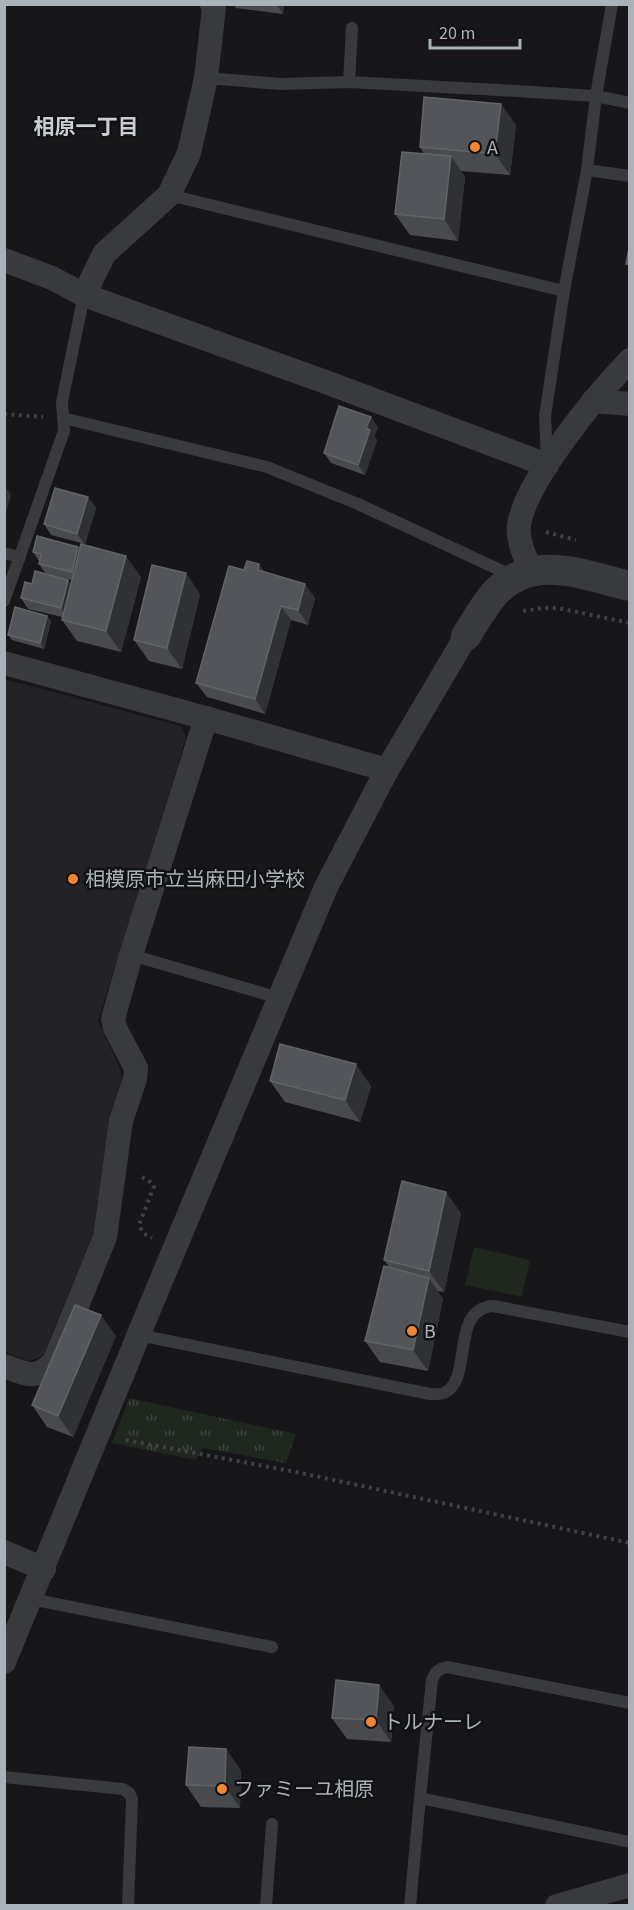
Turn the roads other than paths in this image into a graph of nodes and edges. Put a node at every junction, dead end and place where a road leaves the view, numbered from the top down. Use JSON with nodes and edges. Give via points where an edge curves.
{"nodes":[{"id":1,"x":212,"y":4,"type":"edge"},
{"id":2,"x":612,"y":4,"type":"edge"},
{"id":3,"x":352,"y":28,"type":"dead end"},
{"id":4,"x":206,"y":78,"type":"junction"},
{"id":5,"x":349,"y":82,"type":"junction"},
{"id":6,"x":596,"y":96,"type":"junction"},
{"id":7,"x":630,"y":103,"type":"edge"},
{"id":8,"x":587,"y":170,"type":"junction"},
{"id":9,"x":630,"y":176,"type":"edge"},
{"id":10,"x":169,"y":195,"type":"junction"},
{"id":11,"x":4,"y":260,"type":"edge"},
{"id":12,"x":564,"y":291,"type":"junction"},
{"id":13,"x":84,"y":295,"type":"junction"},
{"id":14,"x":630,"y":360,"type":"edge"},
{"id":15,"x":593,"y":401,"type":"junction"},
{"id":16,"x":630,"y":404,"type":"edge"},
{"id":17,"x":63,"y":418,"type":"junction"},
{"id":18,"x":547,"y":465,"type":"junction"},
{"id":19,"x":4,"y":553,"type":"edge"},
{"id":20,"x":20,"y":557,"type":"junction"},
{"id":21,"x":522,"y":574,"type":"junction"},
{"id":22,"x":630,"y":586,"type":"edge"},
{"id":23,"x":4,"y":601,"type":"edge"},
{"id":24,"x":466,"y":636,"type":"joint"},
{"id":25,"x":4,"y":663,"type":"edge"},
{"id":26,"x":206,"y":718,"type":"junction"},
{"id":27,"x":387,"y":770,"type":"junction"},
{"id":28,"x":131,"y":955,"type":"junction"},
{"id":29,"x":279,"y":998,"type":"junction"},
{"id":30,"x":630,"y":1332,"type":"edge"},
{"id":31,"x":139,"y":1335,"type":"junction"},
{"id":32,"x":4,"y":1366,"type":"edge"},
{"id":33,"x":4,"y":1552,"type":"edge"},
{"id":34,"x":44,"y":1569,"type":"junction"},
{"id":35,"x":31,"y":1599,"type":"junction"},
{"id":36,"x":272,"y":1647,"type":"dead end"},
{"id":37,"x":4,"y":1662,"type":"edge"},
{"id":38,"x":630,"y":1703,"type":"edge"},
{"id":39,"x":4,"y":1777,"type":"edge"},
{"id":40,"x":420,"y":1798,"type":"junction"},
{"id":41,"x":272,"y":1824,"type":"dead end"},
{"id":42,"x":630,"y":1842,"type":"edge"},
{"id":43,"x":630,"y":1885,"type":"edge"},
{"id":44,"x":128,"y":1905,"type":"edge"},
{"id":45,"x":266,"y":1905,"type":"edge"},
{"id":46,"x":410,"y":1905,"type":"edge"},
{"id":47,"x":557,"y":1905,"type":"edge"}],
"edges":[{"from":1,"to":4,"type":"street"},
{"from":2,"to":6,"type":"lane"},
{"from":3,"to":5,"type":"lane"},
{"from":4,"to":5,"type":"lane","via":[[280,84]]},
{"from":4,"to":10,"type":"street","via":[[189,153]]},
{"from":5,"to":6,"type":"lane"},
{"from":6,"to":7,"type":"lane"},
{"from":6,"to":8,"type":"lane"},
{"from":8,"to":9,"type":"lane"},
{"from":8,"to":12,"type":"lane"},
{"from":10,"to":12,"type":"lane"},
{"from":10,"to":13,"type":"street","via":[[104,254]]},
{"from":11,"to":13,"type":"street"},
{"from":12,"to":18,"type":"lane","via":[[545,416]]},
{"from":13,"to":17,"type":"lane","via":[[62,402]]},
{"from":13,"to":18,"type":"street"},
{"from":14,"to":15,"type":"street"},
{"from":15,"to":16,"type":"street"},
{"from":15,"to":18,"type":"street"},
{"from":17,"to":20,"type":"lane","via":[[64,431]]},
{"from":17,"to":21,"type":"lane","via":[[267,468]]},
{"from":18,"to":21,"type":"street","via":[[519,526]]},
{"from":19,"to":20,"type":"lane"},
{"from":20,"to":23,"type":"lane"},
{"from":21,"to":22,"type":"street","via":[[560,570]]},
{"from":21,"to":24,"type":"street","via":[[495,592]]},
{"from":24,"to":27,"type":"street"},
{"from":25,"to":26,"type":"street"},
{"from":26,"to":27,"type":"street"},
{"from":26,"to":28,"type":"street"},
{"from":27,"to":29,"type":"street","via":[[326,886]]},
{"from":28,"to":29,"type":"lane"},
{"from":28,"to":32,"type":"street","via":[[113,1019],[136,1068],[135,1079],[121,1121],[105,1237],[54,1362],[47,1370],[26,1375]]},
{"from":29,"to":31,"type":"street"},
{"from":30,"to":31,"type":"lane","via":[[484,1306],[470,1318],[456,1379],[442,1394]]},
{"from":31,"to":34,"type":"street"},
{"from":33,"to":34,"type":"street"},
{"from":34,"to":35,"type":"street"},
{"from":35,"to":36,"type":"lane"},
{"from":35,"to":37,"type":"street"},
{"from":38,"to":40,"type":"lane","via":[[440,1668],[432,1680]]},
{"from":39,"to":44,"type":"lane","via":[[123,1789],[129,1793],[132,1799]]},
{"from":40,"to":42,"type":"lane"},
{"from":40,"to":46,"type":"lane"},
{"from":41,"to":45,"type":"lane"},
{"from":43,"to":47,"type":"street"}]}
